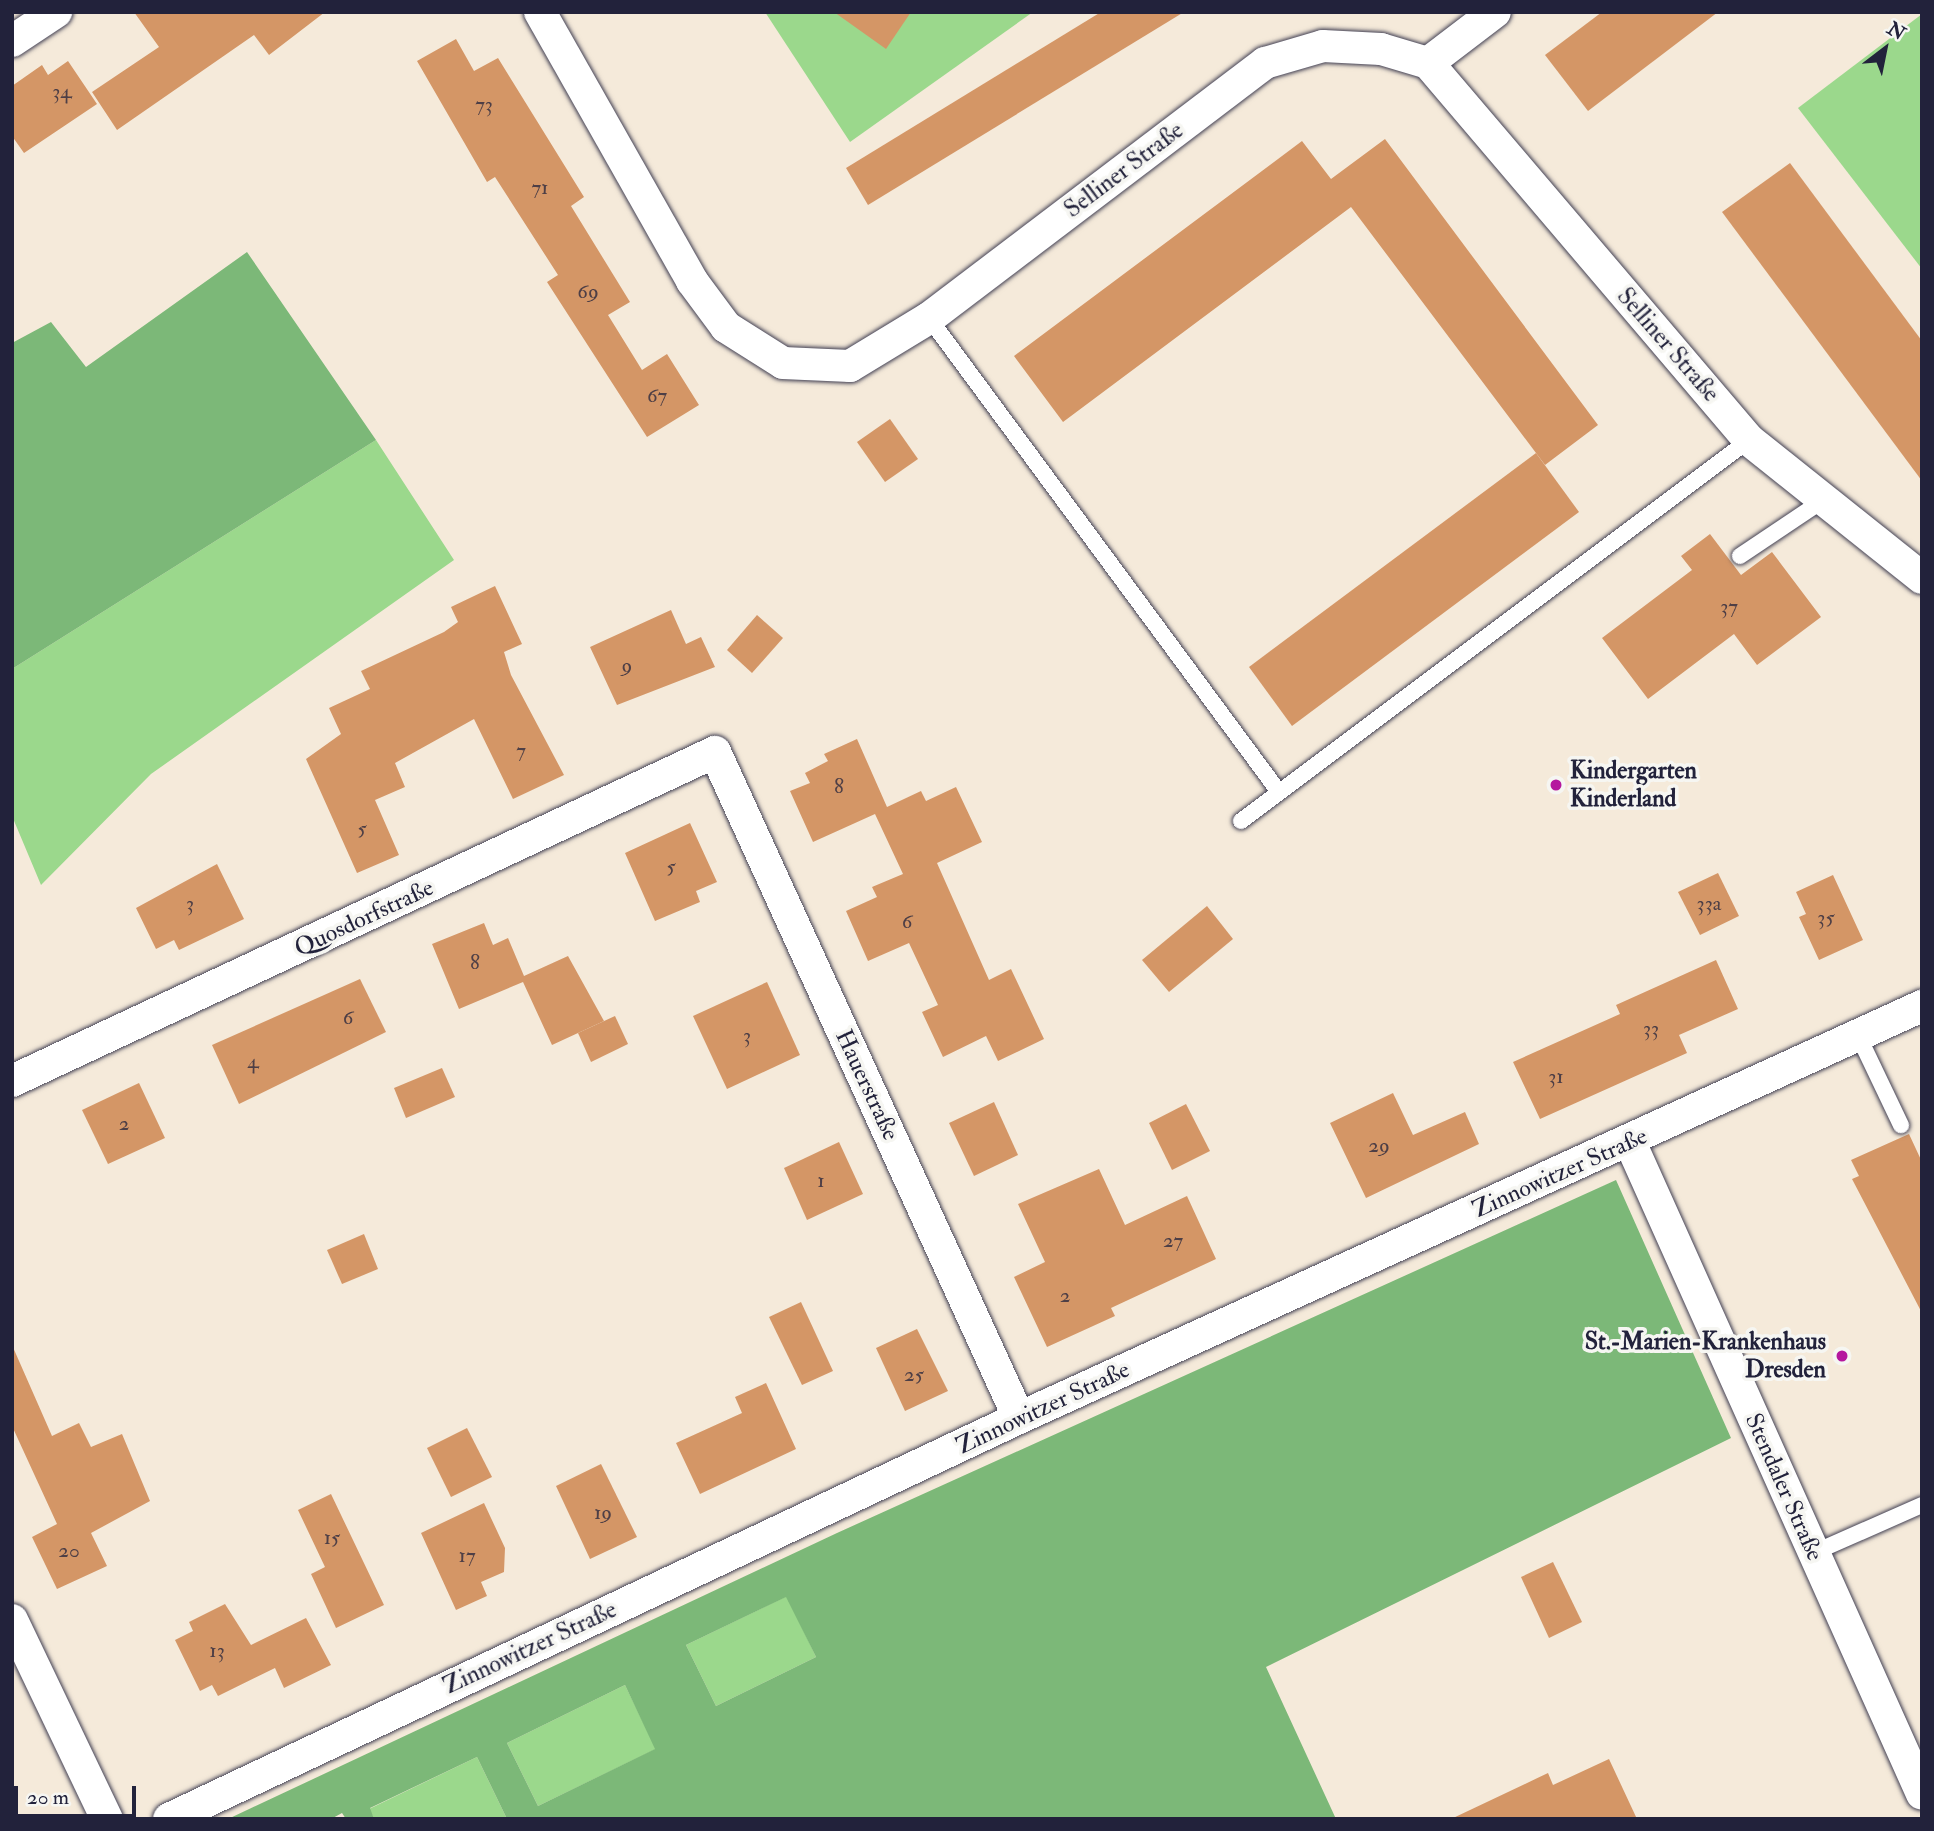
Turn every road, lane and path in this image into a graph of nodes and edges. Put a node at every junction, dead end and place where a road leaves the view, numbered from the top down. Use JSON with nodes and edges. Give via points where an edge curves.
{"nodes":[{"id":1,"x":56,"y":12,"type":"edge"},
{"id":2,"x":540,"y":12,"type":"edge"},
{"id":3,"x":1479,"y":18,"type":"edge"},
{"id":4,"x":12,"y":41,"type":"edge"},
{"id":5,"x":1428,"y":63,"type":"junction"},
{"id":6,"x":929,"y":318,"type":"junction"},
{"id":7,"x":1749,"y":440,"type":"junction"},
{"id":8,"x":1822,"y":501,"type":"junction"},
{"id":9,"x":1740,"y":555,"type":"dead end"},
{"id":10,"x":1922,"y":578,"type":"edge"},
{"id":11,"x":715,"y":752,"type":"joint"},
{"id":12,"x":1279,"y":792,"type":"junction"},
{"id":13,"x":1241,"y":821,"type":"dead end"},
{"id":14,"x":1922,"y":1006,"type":"edge"},
{"id":15,"x":1858,"y":1035,"type":"junction"},
{"id":16,"x":12,"y":1081,"type":"edge"},
{"id":17,"x":1901,"y":1125,"type":"dead end"},
{"id":18,"x":1630,"y":1142,"type":"junction"},
{"id":19,"x":1019,"y":1418,"type":"junction"},
{"id":20,"x":1922,"y":1505,"type":"edge"},
{"id":21,"x":1813,"y":1553,"type":"junction"},
{"id":22,"x":12,"y":1620,"type":"edge"},
{"id":23,"x":1922,"y":1794,"type":"edge"},
{"id":24,"x":107,"y":1819,"type":"edge"},
{"id":25,"x":170,"y":1819,"type":"edge"}],
"edges":[{"from":1,"to":4,"type":"street"},
{"from":2,"to":6,"type":"street","name":"Selliner Straße","via":[[692,281],[726,327],[751,348],[783,363],[850,366]]},
{"from":3,"to":5,"type":"street"},
{"from":5,"to":6,"type":"street","name":"Selliner Straße","via":[[1381,49],[1323,46],[1265,63]]},
{"from":5,"to":7,"type":"street","name":"Selliner Straße"},
{"from":6,"to":12,"type":"lane"},
{"from":7,"to":8,"type":"street","name":"Selliner Straße"},
{"from":7,"to":12,"type":"lane"},
{"from":8,"to":9,"type":"lane"},
{"from":8,"to":10,"type":"street","name":"Selliner Straße"},
{"from":11,"to":16,"type":"street","name":"Quosdorfstraße"},
{"from":11,"to":19,"type":"street","name":"Hauerstraße"},
{"from":12,"to":13,"type":"lane"},
{"from":14,"to":15,"type":"street","name":"Zinnowitzer Straße"},
{"from":15,"to":17,"type":"lane"},
{"from":15,"to":18,"type":"street","name":"Zinnowitzer Straße"},
{"from":18,"to":19,"type":"street","name":"Zinnowitzer Straße"},
{"from":18,"to":21,"type":"street","name":"Stendaler Straße"},
{"from":19,"to":25,"type":"street","name":"Zinnowitzer Straße"},
{"from":20,"to":21,"type":"lane"},
{"from":21,"to":23,"type":"street","name":"Stendaler Straße"},
{"from":22,"to":24,"type":"street"}]}
